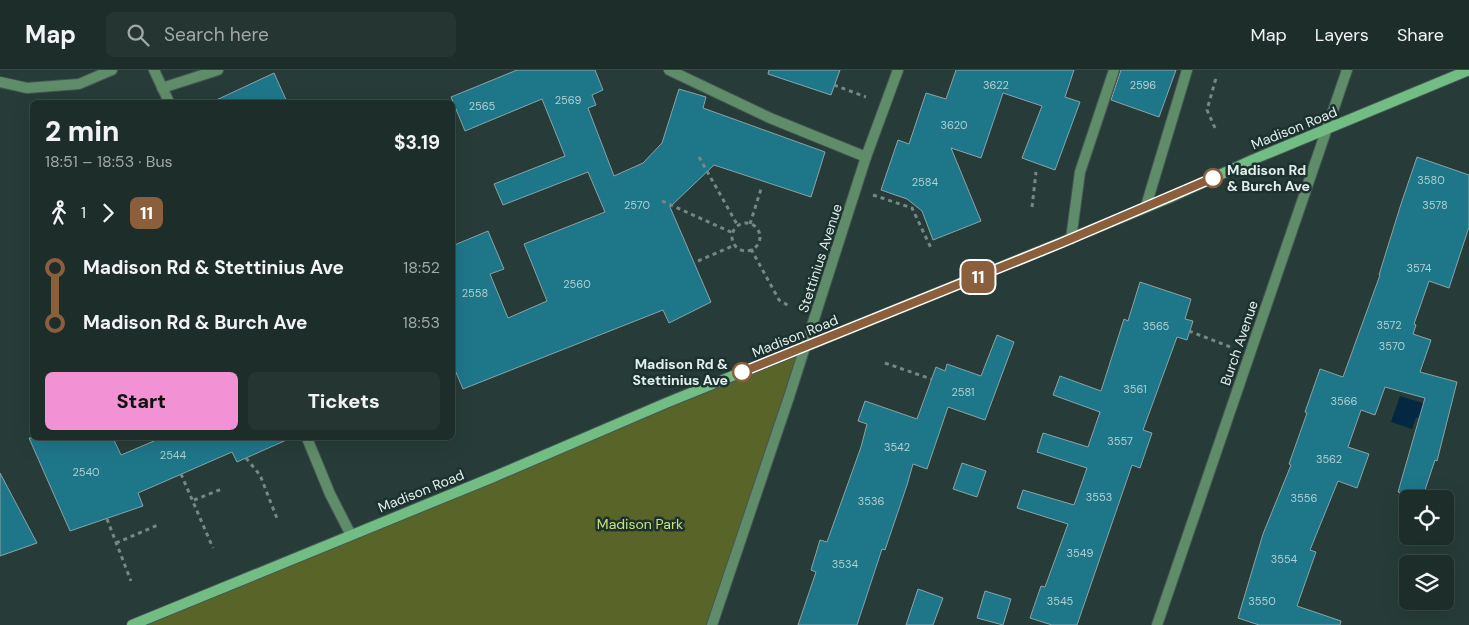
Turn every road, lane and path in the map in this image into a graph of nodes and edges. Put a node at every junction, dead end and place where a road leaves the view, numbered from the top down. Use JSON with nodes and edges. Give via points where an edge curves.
{"nodes":[{"id":1,"x":112,"y":70,"type":"edge"},
{"id":2,"x":154,"y":70,"type":"edge"},
{"id":3,"x":218,"y":70,"type":"edge"},
{"id":4,"x":669,"y":70,"type":"edge"},
{"id":5,"x":898,"y":70,"type":"edge"},
{"id":6,"x":1114,"y":70,"type":"edge"},
{"id":7,"x":1187,"y":70,"type":"edge"},
{"id":8,"x":1347,"y":70,"type":"edge"},
{"id":9,"x":1469,"y":70,"type":"edge"},
{"id":10,"x":1216,"y":78,"type":"dead end"},
{"id":11,"x":0,"y":82,"type":"edge"},
{"id":12,"x":834,"y":85,"type":"dead end"},
{"id":13,"x":162,"y":88,"type":"junction"},
{"id":14,"x":866,"y":97,"type":"dead end"},
{"id":15,"x":168,"y":100,"type":"edge"},
{"id":16,"x":1215,"y":128,"type":"dead end"},
{"id":17,"x":1325,"y":130,"type":"junction"},
{"id":18,"x":699,"y":157,"type":"dead end"},
{"id":19,"x":866,"y":157,"type":"junction"},
{"id":20,"x":1036,"y":172,"type":"dead end"},
{"id":21,"x":761,"y":189,"type":"dead end"},
{"id":22,"x":872,"y":195,"type":"dead end"},
{"id":23,"x":662,"y":201,"type":"dead end"},
{"id":24,"x":1146,"y":206,"type":"junction"},
{"id":25,"x":1032,"y":207,"type":"dead end"},
{"id":26,"x":750,"y":224,"type":"junction"},
{"id":27,"x":738,"y":226,"type":"junction"},
{"id":28,"x":733,"y":233,"type":"junction"},
{"id":29,"x":1071,"y":239,"type":"junction"},
{"id":30,"x":735,"y":245,"type":"junction"},
{"id":31,"x":931,"y":248,"type":"dead end"},
{"id":32,"x":751,"y":249,"type":"junction"},
{"id":33,"x":698,"y":261,"type":"dead end"},
{"id":34,"x":791,"y":307,"type":"dead end"},
{"id":35,"x":1190,"y":331,"type":"dead end"},
{"id":36,"x":804,"y":347,"type":"junction"},
{"id":37,"x":1250,"y":353,"type":"junction"},
{"id":38,"x":884,"y":362,"type":"dead end"},
{"id":39,"x":931,"y":379,"type":"dead end"},
{"id":40,"x":308,"y":440,"type":"edge"},
{"id":41,"x":246,"y":458,"type":"dead end"},
{"id":42,"x":182,"y":474,"type":"dead end"},
{"id":43,"x":222,"y":489,"type":"dead end"},
{"id":44,"x":194,"y":500,"type":"junction"},
{"id":45,"x":107,"y":519,"type":"dead end"},
{"id":46,"x":278,"y":521,"type":"dead end"},
{"id":47,"x":158,"y":525,"type":"dead end"},
{"id":48,"x":351,"y":535,"type":"junction"},
{"id":49,"x":116,"y":543,"type":"junction"},
{"id":50,"x":213,"y":548,"type":"dead end"},
{"id":51,"x":130,"y":581,"type":"dead end"},
{"id":52,"x":132,"y":625,"type":"edge"},
{"id":53,"x":712,"y":625,"type":"edge"},
{"id":54,"x":1158,"y":625,"type":"edge"}],
"edges":[{"from":1,"to":11,"type":"street","via":[[79,84],[27,88]]},
{"from":2,"to":13,"type":"street"},
{"from":3,"to":13,"type":"street"},
{"from":4,"to":19,"type":"street","via":[[770,118]]},
{"from":5,"to":19,"type":"street","name":"Stettinius Avenue"},
{"from":6,"to":29,"type":"street","via":[[1080,172]]},
{"from":7,"to":24,"type":"street"},
{"from":8,"to":17,"type":"street","name":"Burch Avenue"},
{"from":9,"to":17,"type":"main road","name":"Madison Road"},
{"from":10,"to":16,"type":"path","via":[[1207,110]]},
{"from":12,"to":14,"type":"path"},
{"from":13,"to":15,"type":"street"},
{"from":17,"to":24,"type":"main road","name":"Madison Road"},
{"from":17,"to":37,"type":"street","name":"Burch Avenue"},
{"from":18,"to":27,"type":"path"},
{"from":19,"to":36,"type":"street","name":"Stettinius Avenue"},
{"from":20,"to":25,"type":"path"},
{"from":21,"to":26,"type":"path"},
{"from":22,"to":31,"type":"path","via":[[912,208]]},
{"from":23,"to":28,"type":"path"},
{"from":24,"to":29,"type":"main road","name":"Madison Road"},
{"from":26,"to":27,"type":"path"},
{"from":26,"to":32,"type":"path","via":[[758,229],[760,238]]},
{"from":27,"to":28,"type":"path"},
{"from":28,"to":30,"type":"path"},
{"from":29,"to":36,"type":"main road","name":"Madison Road"},
{"from":30,"to":32,"type":"path","via":[[742,250]]},
{"from":30,"to":33,"type":"path"},
{"from":32,"to":34,"type":"path","via":[[779,300]]},
{"from":35,"to":37,"type":"path"},
{"from":36,"to":48,"type":"main road","name":"Madison Road"},
{"from":36,"to":53,"type":"street","name":"Stettinius Avenue"},
{"from":37,"to":54,"type":"street","name":"Burch Avenue"},
{"from":38,"to":39,"type":"path"},
{"from":40,"to":48,"type":"street"},
{"from":41,"to":46,"type":"path","via":[[260,475]]},
{"from":42,"to":44,"type":"path"},
{"from":43,"to":44,"type":"path"},
{"from":44,"to":50,"type":"path"},
{"from":45,"to":49,"type":"path"},
{"from":47,"to":49,"type":"path"},
{"from":48,"to":52,"type":"main road","name":"Madison Road"},
{"from":49,"to":51,"type":"path"}]}
